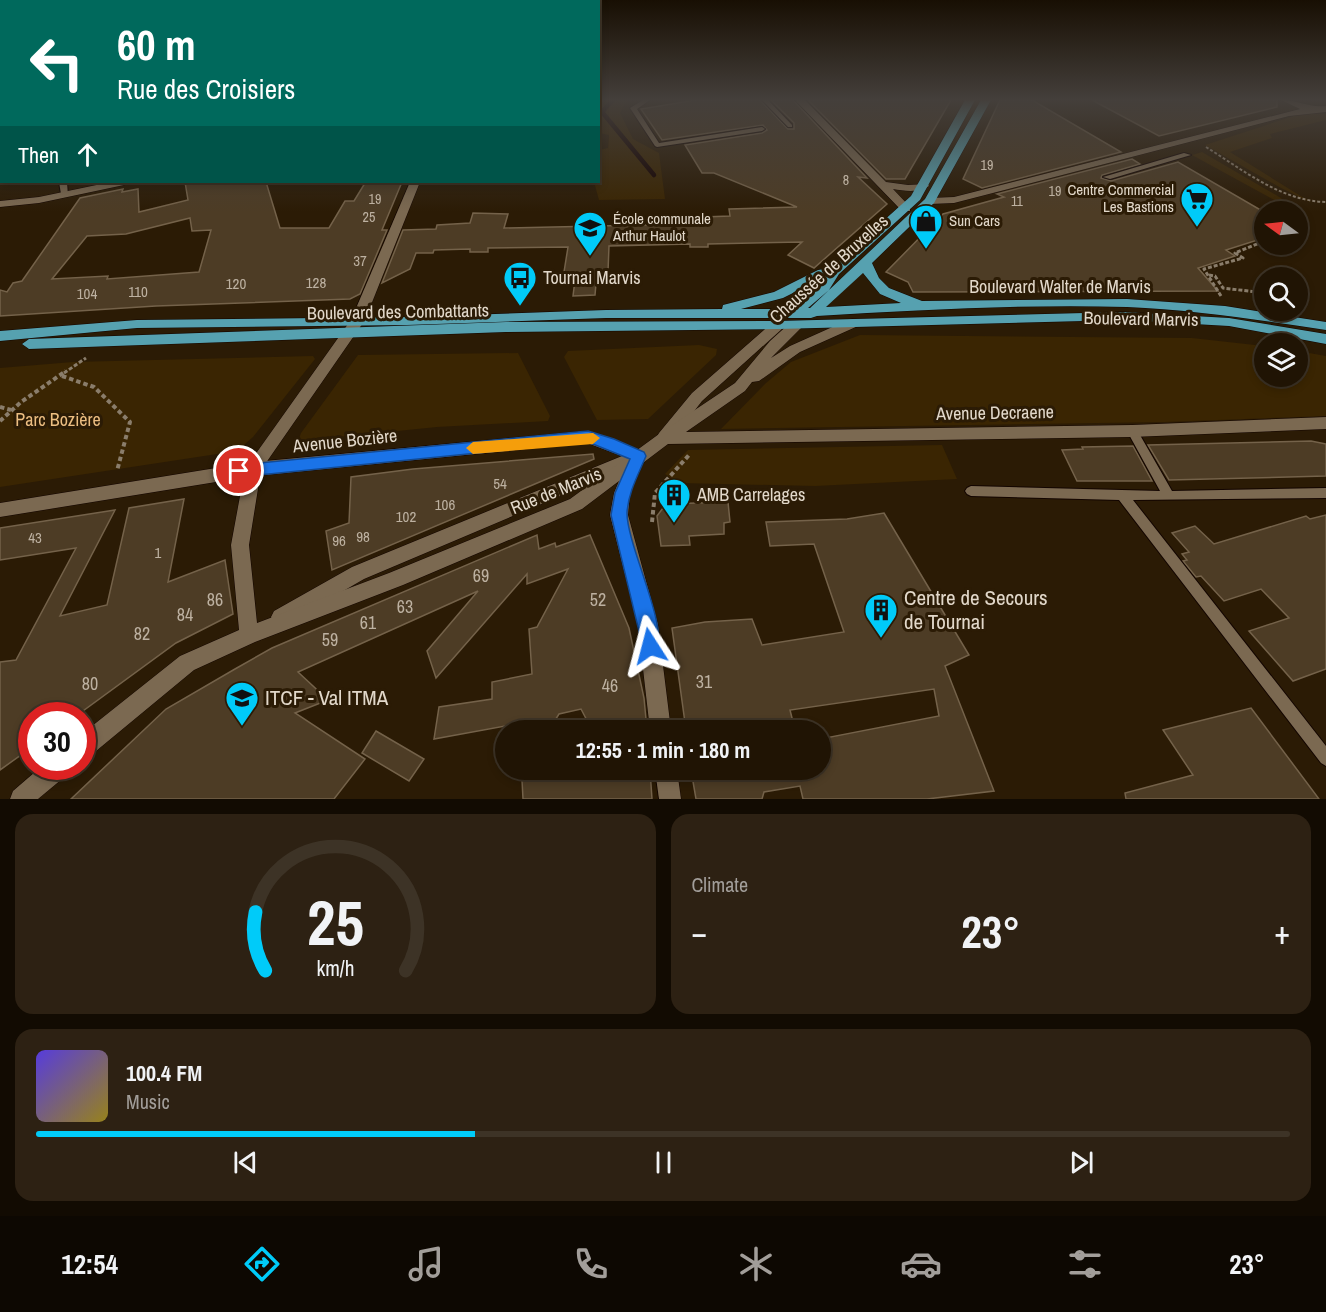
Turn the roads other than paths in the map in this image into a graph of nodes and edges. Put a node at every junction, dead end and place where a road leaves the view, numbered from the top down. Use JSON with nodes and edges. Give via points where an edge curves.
{"nodes":[{"id":1,"x":652,"y":137,"type":"edge"},
{"id":2,"x":708,"y":137,"type":"edge"},
{"id":3,"x":838,"y":137,"type":"edge"},
{"id":4,"x":950,"y":137,"type":"edge"},
{"id":5,"x":965,"y":137,"type":"edge"},
{"id":6,"x":1193,"y":137,"type":"edge"},
{"id":7,"x":1187,"y":155,"type":"dead end"},
{"id":8,"x":1107,"y":177,"type":"dead end"},
{"id":9,"x":63,"y":183,"type":"edge"},
{"id":10,"x":119,"y":183,"type":"edge"},
{"id":11,"x":415,"y":183,"type":"edge"},
{"id":12,"x":886,"y":185,"type":"junction"},
{"id":13,"x":924,"y":186,"type":"junction"},
{"id":14,"x":65,"y":194,"type":"junction"},
{"id":15,"x":930,"y":201,"type":"junction"},
{"id":16,"x":0,"y":204,"type":"edge"},
{"id":17,"x":906,"y":209,"type":"junction"},
{"id":18,"x":866,"y":264,"type":"junction"},
{"id":19,"x":835,"y":271,"type":"junction"},
{"id":20,"x":933,"y":305,"type":"junction"},
{"id":21,"x":717,"y":313,"type":"junction"},
{"id":22,"x":813,"y":313,"type":"junction"},
{"id":23,"x":795,"y":319,"type":"junction"},
{"id":24,"x":358,"y":320,"type":"junction"},
{"id":25,"x":853,"y":323,"type":"junction"},
{"id":26,"x":778,"y":326,"type":"junction"},
{"id":27,"x":1326,"y":326,"type":"edge"},
{"id":28,"x":351,"y":333,"type":"junction"},
{"id":29,"x":0,"y":336,"type":"edge"},
{"id":30,"x":1326,"y":339,"type":"edge"},
{"id":31,"x":0,"y":346,"type":"edge"},
{"id":32,"x":740,"y":387,"type":"junction"},
{"id":33,"x":1326,"y":423,"type":"edge"},
{"id":34,"x":1132,"y":431,"type":"junction"},
{"id":35,"x":664,"y":438,"type":"junction"},
{"id":36,"x":638,"y":456,"type":"junction"},
{"id":37,"x":253,"y":469,"type":"junction"},
{"id":38,"x":971,"y":491,"type":"dead end"},
{"id":39,"x":1326,"y":493,"type":"edge"},
{"id":40,"x":1122,"y":494,"type":"junction"},
{"id":41,"x":1169,"y":496,"type":"junction"},
{"id":42,"x":0,"y":510,"type":"edge"},
{"id":43,"x":249,"y":635,"type":"junction"},
{"id":44,"x":660,"y":720,"type":"edge"},
{"id":45,"x":96,"y":737,"type":"edge"},
{"id":46,"x":1326,"y":758,"type":"edge"},
{"id":47,"x":44,"y":780,"type":"edge"},
{"id":48,"x":667,"y":780,"type":"edge"},
{"id":49,"x":25,"y":796,"type":"edge"},
{"id":50,"x":670,"y":799,"type":"edge"}],
"edges":[{"from":1,"to":2,"type":"lane","via":[[657,145]]},
{"from":3,"to":12,"type":"street"},
{"from":4,"to":13,"type":"main road","name":"Chaussée de Bruxelles"},
{"from":5,"to":15,"type":"main road","name":"Chaussée de Bruxelles"},
{"from":6,"to":15,"type":"street","via":[[954,200]]},
{"from":7,"to":8,"type":"lane"},
{"from":9,"to":14,"type":"lane"},
{"from":10,"to":14,"type":"street"},
{"from":11,"to":24,"type":"street"},
{"from":12,"to":13,"type":"street"},
{"from":12,"to":17,"type":"street"},
{"from":13,"to":17,"type":"main road","name":"Chaussée de Bruxelles"},
{"from":14,"to":16,"type":"street"},
{"from":15,"to":18,"type":"main road","name":"Chaussée de Bruxelles"},
{"from":17,"to":19,"type":"main road","name":"Chaussée de Bruxelles"},
{"from":18,"to":20,"type":"main road","via":[[869,278],[888,294]]},
{"from":18,"to":22,"type":"main road","name":"Chaussée de Bruxelles"},
{"from":19,"to":21,"type":"main road","via":[[822,273],[778,295]]},
{"from":19,"to":23,"type":"main road","name":"Chaussée de Bruxelles"},
{"from":20,"to":22,"type":"main road","name":"Boulevard Walter de Marvis"},
{"from":20,"to":27,"type":"main road","name":"Boulevard Walter de Marvis","via":[[1127,303],[1225,310]]},
{"from":21,"to":23,"type":"main road","name":"Boulevard des Combattants"},
{"from":21,"to":24,"type":"main road","name":"Boulevard des Combattants"},
{"from":22,"to":23,"type":"main road","name":"Chaussée de Bruxelles"},
{"from":23,"to":25,"type":"main road","name":"Boulevard Walter de Marvis"},
{"from":23,"to":26,"type":"main road","name":"Boulevard des Combattants"},
{"from":23,"to":32,"type":"street","name":"Chaussée de Bruxelles"},
{"from":24,"to":28,"type":"street"},
{"from":24,"to":29,"type":"main road","name":"Boulevard des Combattants","via":[[137,324]]},
{"from":25,"to":30,"type":"main road","name":"Boulevard Walter de Marvis","via":[[1123,316],[1229,322]]},
{"from":25,"to":32,"type":"street","via":[[795,349]]},
{"from":26,"to":28,"type":"main road","name":"Boulevard des Combattants","via":[[506,327]]},
{"from":26,"to":35,"type":"street","name":"Chaussée de Bruxelles","via":[[697,397]]},
{"from":28,"to":31,"type":"main road","name":"Boulevard des Combattants","via":[[117,338]]},
{"from":28,"to":37,"type":"street"},
{"from":32,"to":35,"type":"street","name":"Chaussée de Bruxelles"},
{"from":33,"to":34,"type":"street","name":"Avenue Decraene"},
{"from":34,"to":35,"type":"street","name":"Avenue Decraene"},
{"from":34,"to":41,"type":"lane"},
{"from":35,"to":36,"type":"street","name":"Chaussée de Bruxelles"},
{"from":36,"to":37,"type":"street","name":"Avenue Bozière","via":[[588,437]]},
{"from":36,"to":43,"type":"street","name":"Rue de Marvis","via":[[564,510]]},
{"from":36,"to":44,"type":"street","via":[[622,493],[619,515],[645,613]]},
{"from":37,"to":42,"type":"street","name":"Avenue Bozière"},
{"from":37,"to":43,"type":"street","via":[[240,545]]},
{"from":38,"to":40,"type":"lane"},
{"from":39,"to":41,"type":"lane"},
{"from":40,"to":41,"type":"lane"},
{"from":40,"to":46,"type":"lane"},
{"from":43,"to":45,"type":"street","name":"Rue de Marvis","via":[[187,663]]},
{"from":47,"to":49,"type":"street"},
{"from":48,"to":50,"type":"street"}]}
